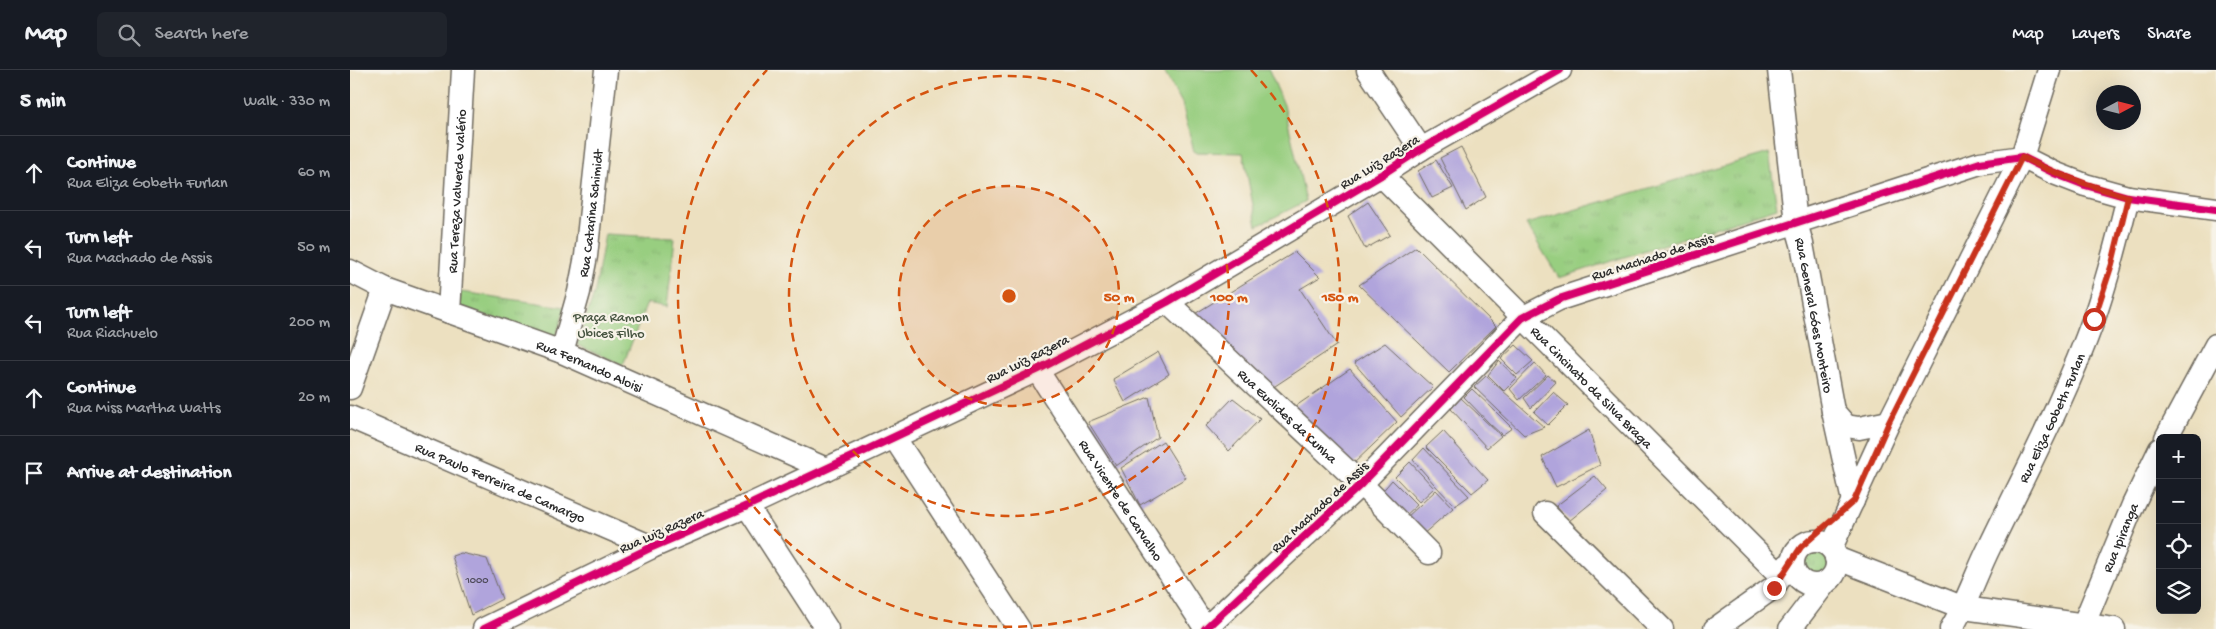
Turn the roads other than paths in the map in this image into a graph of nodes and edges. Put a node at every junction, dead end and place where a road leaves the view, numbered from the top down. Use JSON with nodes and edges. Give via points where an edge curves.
{"nodes":[{"id":1,"x":463,"y":70,"type":"edge"},
{"id":2,"x":606,"y":70,"type":"edge"},
{"id":3,"x":1368,"y":70,"type":"edge"},
{"id":4,"x":1779,"y":70,"type":"edge"},
{"id":5,"x":2049,"y":70,"type":"edge"},
{"id":6,"x":1547,"y":72,"type":"edge"},
{"id":7,"x":1421,"y":149,"type":"junction"},
{"id":8,"x":2022,"y":157,"type":"junction"},
{"id":9,"x":1381,"y":175,"type":"junction"},
{"id":10,"x":2128,"y":197,"type":"junction"},
{"id":11,"x":2216,"y":209,"type":"edge"},
{"id":12,"x":1796,"y":223,"type":"junction"},
{"id":13,"x":350,"y":271,"type":"edge"},
{"id":14,"x":386,"y":289,"type":"junction"},
{"id":15,"x":1167,"y":302,"type":"junction"},
{"id":16,"x":449,"y":312,"type":"junction"},
{"id":17,"x":1522,"y":318,"type":"junction"},
{"id":18,"x":2216,"y":345,"type":"edge"},
{"id":19,"x":562,"y":352,"type":"junction"},
{"id":20,"x":1037,"y":370,"type":"junction"},
{"id":21,"x":350,"y":388,"type":"edge"},
{"id":22,"x":1833,"y":411,"type":"junction"},
{"id":23,"x":350,"y":417,"type":"edge"},
{"id":24,"x":1889,"y":422,"type":"junction"},
{"id":25,"x":2168,"y":434,"type":"edge"},
{"id":26,"x":894,"y":437,"type":"junction"},
{"id":27,"x":2156,"y":457,"type":"edge"},
{"id":28,"x":826,"y":470,"type":"junction"},
{"id":29,"x":1361,"y":484,"type":"junction"},
{"id":30,"x":1854,"y":501,"type":"junction"},
{"id":31,"x":747,"y":506,"type":"junction"},
{"id":32,"x":1545,"y":513,"type":"dead end"},
{"id":33,"x":622,"y":534,"type":"junction"},
{"id":34,"x":652,"y":547,"type":"junction"},
{"id":35,"x":1800,"y":550,"type":"junction"},
{"id":36,"x":1429,"y":553,"type":"dead end"},
{"id":37,"x":1834,"y":553,"type":"junction"},
{"id":38,"x":611,"y":567,"type":"junction"},
{"id":39,"x":1778,"y":582,"type":"junction"},
{"id":40,"x":1815,"y":583,"type":"junction"},
{"id":41,"x":1964,"y":608,"type":"junction"},
{"id":42,"x":2083,"y":626,"type":"junction"},
{"id":43,"x":484,"y":629,"type":"edge"},
{"id":44,"x":827,"y":629,"type":"edge"},
{"id":45,"x":1019,"y":629,"type":"edge"},
{"id":46,"x":1206,"y":629,"type":"edge"},
{"id":47,"x":1662,"y":629,"type":"edge"},
{"id":48,"x":1714,"y":629,"type":"edge"},
{"id":49,"x":1790,"y":629,"type":"edge"},
{"id":50,"x":1951,"y":629,"type":"edge"},
{"id":51,"x":2114,"y":629,"type":"edge"}],
"edges":[{"from":1,"to":16,"type":"street","name":"Rua Tereza Valverde Valério"},
{"from":2,"to":19,"type":"street","name":"Rua Catarina Schimidt","via":[[586,256]]},
{"from":3,"to":7,"type":"street"},
{"from":4,"to":12,"type":"street","name":"Rua General Góes Monteiro"},
{"from":5,"to":8,"type":"street"},
{"from":6,"to":7,"type":"street","name":"Rua Luiz Razera"},
{"from":7,"to":9,"type":"street","name":"Rua Luiz Razera"},
{"from":8,"to":10,"type":"street","via":[[2085,185]]},
{"from":8,"to":12,"type":"street","name":"Rua Machado de Assis","via":[[1980,163]]},
{"from":8,"to":24,"type":"street"},
{"from":9,"to":15,"type":"street","name":"Rua Luiz Razera"},
{"from":9,"to":17,"type":"street","name":"Rua Cincinato da Silva Braga"},
{"from":10,"to":11,"type":"street"},
{"from":10,"to":41,"type":"street","name":"Rua Eliza Gobeth Furlan","via":[[2112,264],[2094,319]]},
{"from":12,"to":17,"type":"street","name":"Rua Machado de Assis","via":[[1559,299]]},
{"from":12,"to":22,"type":"street","name":"Rua General Góes Monteiro"},
{"from":13,"to":14,"type":"street","name":"Rua Fernando Aloisi"},
{"from":14,"to":16,"type":"street","name":"Rua Fernando Aloisi"},
{"from":14,"to":21,"type":"street"},
{"from":15,"to":20,"type":"street","name":"Rua Luiz Razera"},
{"from":15,"to":29,"type":"street","name":"Rua Euclides da Cunha"},
{"from":16,"to":19,"type":"street","name":"Rua Fernando Aloisi"},
{"from":17,"to":29,"type":"street","name":"Rua Machado de Assis"},
{"from":17,"to":39,"type":"street","name":"Rua Cincinato da Silva Braga"},
{"from":18,"to":25,"type":"street"},
{"from":19,"to":28,"type":"street","name":"Rua Fernando Aloisi"},
{"from":20,"to":26,"type":"street","name":"Rua Luiz Razera"},
{"from":20,"to":46,"type":"street","name":"Rua Vicente de Carvalho"},
{"from":22,"to":24,"type":"street","name":"Rua General Góes Monteiro","via":[[1846,426],[1859,428]]},
{"from":22,"to":30,"type":"street","name":"Rua General Góes Monteiro"},
{"from":23,"to":33,"type":"street","name":"Rua Paulo Ferreira de Camargo"},
{"from":24,"to":30,"type":"street"},
{"from":26,"to":28,"type":"street","name":"Rua Luiz Razera"},
{"from":26,"to":45,"type":"street"},
{"from":27,"to":42,"type":"street","name":"Rua Ipiranga","via":[[2132,504]]},
{"from":28,"to":31,"type":"street","name":"Rua Luiz Razera"},
{"from":29,"to":36,"type":"street","name":"Rua Euclides da Cunha"},
{"from":29,"to":46,"type":"street","name":"Rua Machado de Assis"},
{"from":30,"to":35,"type":"street"},
{"from":30,"to":37,"type":"street"},
{"from":31,"to":34,"type":"street","name":"Rua Luiz Razera"},
{"from":31,"to":44,"type":"street"},
{"from":32,"to":47,"type":"street"},
{"from":33,"to":34,"type":"street","name":"Rua Paulo Ferreira de Camargo"},
{"from":33,"to":38,"type":"street"},
{"from":34,"to":38,"type":"street","name":"Rua Luiz Razera"},
{"from":35,"to":37,"type":"street","via":[[1819,542]]},
{"from":35,"to":39,"type":"street"},
{"from":35,"to":40,"type":"street","via":[[1793,564],[1796,575]]},
{"from":37,"to":40,"type":"street","via":[[1835,573]]},
{"from":37,"to":41,"type":"street"},
{"from":38,"to":43,"type":"street","name":"Rua Luiz Razera"},
{"from":39,"to":40,"type":"street"},
{"from":39,"to":48,"type":"street"},
{"from":40,"to":49,"type":"street"},
{"from":41,"to":42,"type":"street"},
{"from":41,"to":50,"type":"street","name":"Rua Eliza Gobeth Furlan"},
{"from":42,"to":51,"type":"street"}]}
